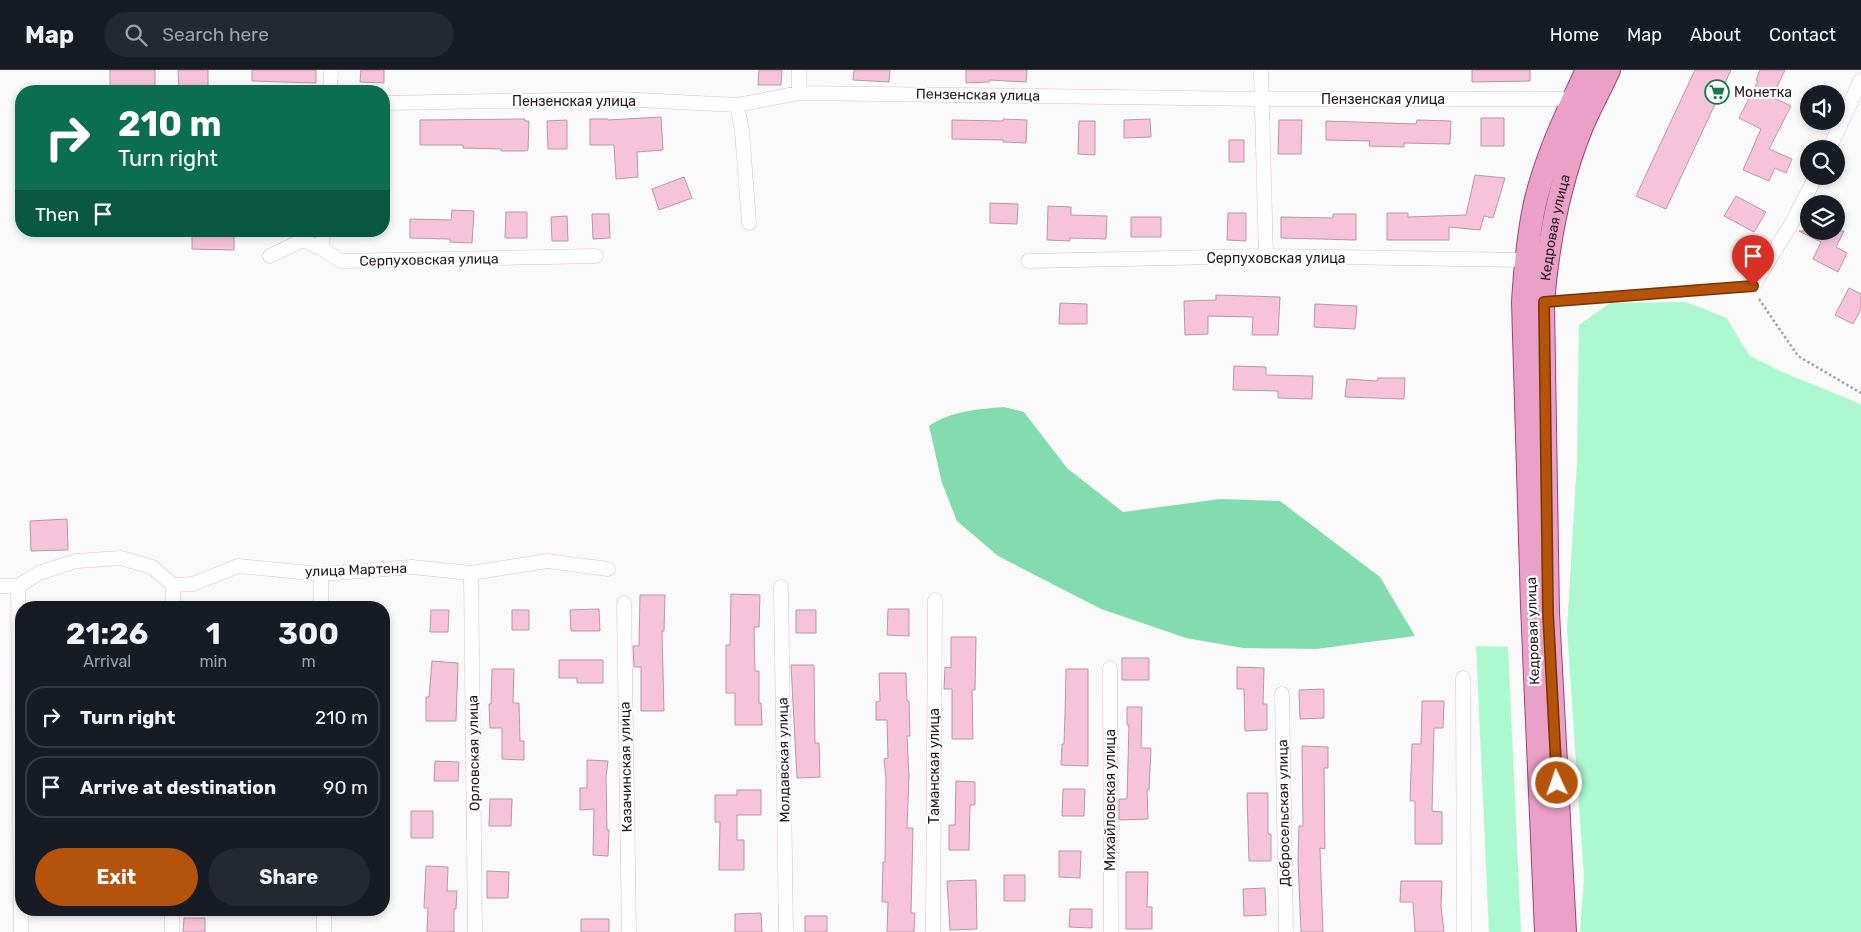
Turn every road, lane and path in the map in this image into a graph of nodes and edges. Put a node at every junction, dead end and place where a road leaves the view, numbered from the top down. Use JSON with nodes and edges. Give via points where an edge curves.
{"nodes":[{"id":1,"x":331,"y":70,"type":"edge"},
{"id":2,"x":799,"y":70,"type":"edge"},
{"id":3,"x":1261,"y":70,"type":"edge"},
{"id":4,"x":1586,"y":70,"type":"edge"},
{"id":5,"x":1609,"y":70,"type":"edge"},
{"id":6,"x":1861,"y":80,"type":"edge"},
{"id":7,"x":330,"y":85,"type":"edge"},
{"id":8,"x":798,"y":93,"type":"junction"},
{"id":9,"x":1261,"y":99,"type":"junction"},
{"id":10,"x":1573,"y":99,"type":"junction"},
{"id":11,"x":390,"y":103,"type":"edge"},
{"id":12,"x":737,"y":105,"type":"junction"},
{"id":13,"x":1834,"y":140,"type":"edge"},
{"id":14,"x":1811,"y":185,"type":"edge"},
{"id":15,"x":749,"y":223,"type":"dead end"},
{"id":16,"x":322,"y":237,"type":"edge"},
{"id":17,"x":322,"y":249,"type":"junction"},
{"id":18,"x":270,"y":256,"type":"dead end"},
{"id":19,"x":596,"y":256,"type":"dead end"},
{"id":20,"x":1266,"y":256,"type":"junction"},
{"id":21,"x":1028,"y":260,"type":"dead end"},
{"id":22,"x":1525,"y":260,"type":"junction"},
{"id":23,"x":1753,"y":286,"type":"junction"},
{"id":24,"x":1533,"y":302,"type":"junction"},
{"id":25,"x":1861,"y":393,"type":"edge"},
{"id":26,"x":608,"y":569,"type":"dead end"},
{"id":27,"x":471,"y":573,"type":"junction"},
{"id":28,"x":321,"y":574,"type":"junction"},
{"id":29,"x":173,"y":585,"type":"junction"},
{"id":30,"x":0,"y":586,"type":"edge"},
{"id":31,"x":18,"y":586,"type":"junction"},
{"id":32,"x":781,"y":587,"type":"dead end"},
{"id":33,"x":935,"y":600,"type":"dead end"},
{"id":34,"x":18,"y":601,"type":"edge"},
{"id":35,"x":173,"y":601,"type":"edge"},
{"id":36,"x":321,"y":601,"type":"edge"},
{"id":37,"x":624,"y":603,"type":"dead end"},
{"id":38,"x":1110,"y":668,"type":"dead end"},
{"id":39,"x":1463,"y":678,"type":"dead end"},
{"id":40,"x":1282,"y":694,"type":"dead end"},
{"id":41,"x":21,"y":916,"type":"edge"},
{"id":42,"x":172,"y":916,"type":"edge"},
{"id":43,"x":324,"y":916,"type":"edge"},
{"id":44,"x":21,"y":932,"type":"edge"},
{"id":45,"x":172,"y":932,"type":"edge"},
{"id":46,"x":324,"y":932,"type":"edge"},
{"id":47,"x":475,"y":932,"type":"edge"},
{"id":48,"x":629,"y":932,"type":"edge"},
{"id":49,"x":786,"y":932,"type":"edge"},
{"id":50,"x":933,"y":932,"type":"edge"},
{"id":51,"x":1111,"y":932,"type":"edge"},
{"id":52,"x":1286,"y":932,"type":"edge"},
{"id":53,"x":1464,"y":932,"type":"edge"},
{"id":54,"x":1546,"y":932,"type":"edge"},
{"id":55,"x":1566,"y":932,"type":"edge"}],
"edges":[{"from":1,"to":7,"type":"street"},
{"from":2,"to":8,"type":"street"},
{"from":3,"to":9,"type":"street"},
{"from":4,"to":10,"type":"main road","name":"Кедровая улица"},
{"from":5,"to":24,"type":"main road","name":"Кедровая улица","via":[[1581,129],[1560,193],[1546,262]]},
{"from":6,"to":13,"type":"street"},
{"from":8,"to":9,"type":"street","name":"Пензенская улица"},
{"from":8,"to":12,"type":"street","name":"Пензенская улица"},
{"from":9,"to":10,"type":"street","name":"Пензенская улица"},
{"from":9,"to":20,"type":"street"},
{"from":10,"to":22,"type":"main road","name":"Кедровая улица","via":[[1559,129],[1536,201]]},
{"from":11,"to":12,"type":"street","name":"Пензенская улица","via":[[618,99]]},
{"from":12,"to":15,"type":"street"},
{"from":14,"to":23,"type":"street"},
{"from":16,"to":17,"type":"street"},
{"from":17,"to":18,"type":"street","name":"Серпуховская улица","via":[[303,240]]},
{"from":17,"to":19,"type":"street","name":"Серпуховская улица","via":[[341,261]]},
{"from":20,"to":21,"type":"street","name":"Серпуховская улица"},
{"from":20,"to":22,"type":"street","name":"Серпуховская улица"},
{"from":22,"to":24,"type":"main road","name":"Кедровая улица"},
{"from":23,"to":24,"type":"lane"},
{"from":23,"to":25,"type":"path","via":[[1798,356]]},
{"from":24,"to":54,"type":"main road","name":"Кедровая улица","via":[[1532,596]]},
{"from":24,"to":55,"type":"main road","name":"Кедровая улица"},
{"from":26,"to":27,"type":"street","name":"улица Мартена","via":[[547,561]]},
{"from":27,"to":28,"type":"street","name":"улица Мартена","via":[[412,567]]},
{"from":27,"to":47,"type":"street","name":"Орловская улица"},
{"from":28,"to":29,"type":"street","name":"улица Мартена","via":[[238,566],[193,584]]},
{"from":28,"to":36,"type":"street"},
{"from":29,"to":31,"type":"street","via":[[152,566],[121,558],[76,561],[39,573]]},
{"from":29,"to":35,"type":"street"},
{"from":30,"to":31,"type":"street"},
{"from":31,"to":34,"type":"street"},
{"from":32,"to":49,"type":"street","name":"Молдавская улица"},
{"from":33,"to":50,"type":"street","name":"Таманская улица"},
{"from":37,"to":48,"type":"street","name":"Казачинская улица"},
{"from":38,"to":51,"type":"street","name":"Михайловская улица"},
{"from":39,"to":53,"type":"street"},
{"from":40,"to":52,"type":"street","name":"Добросельская улица"},
{"from":41,"to":44,"type":"street"},
{"from":42,"to":45,"type":"street"},
{"from":43,"to":46,"type":"street"}]}
